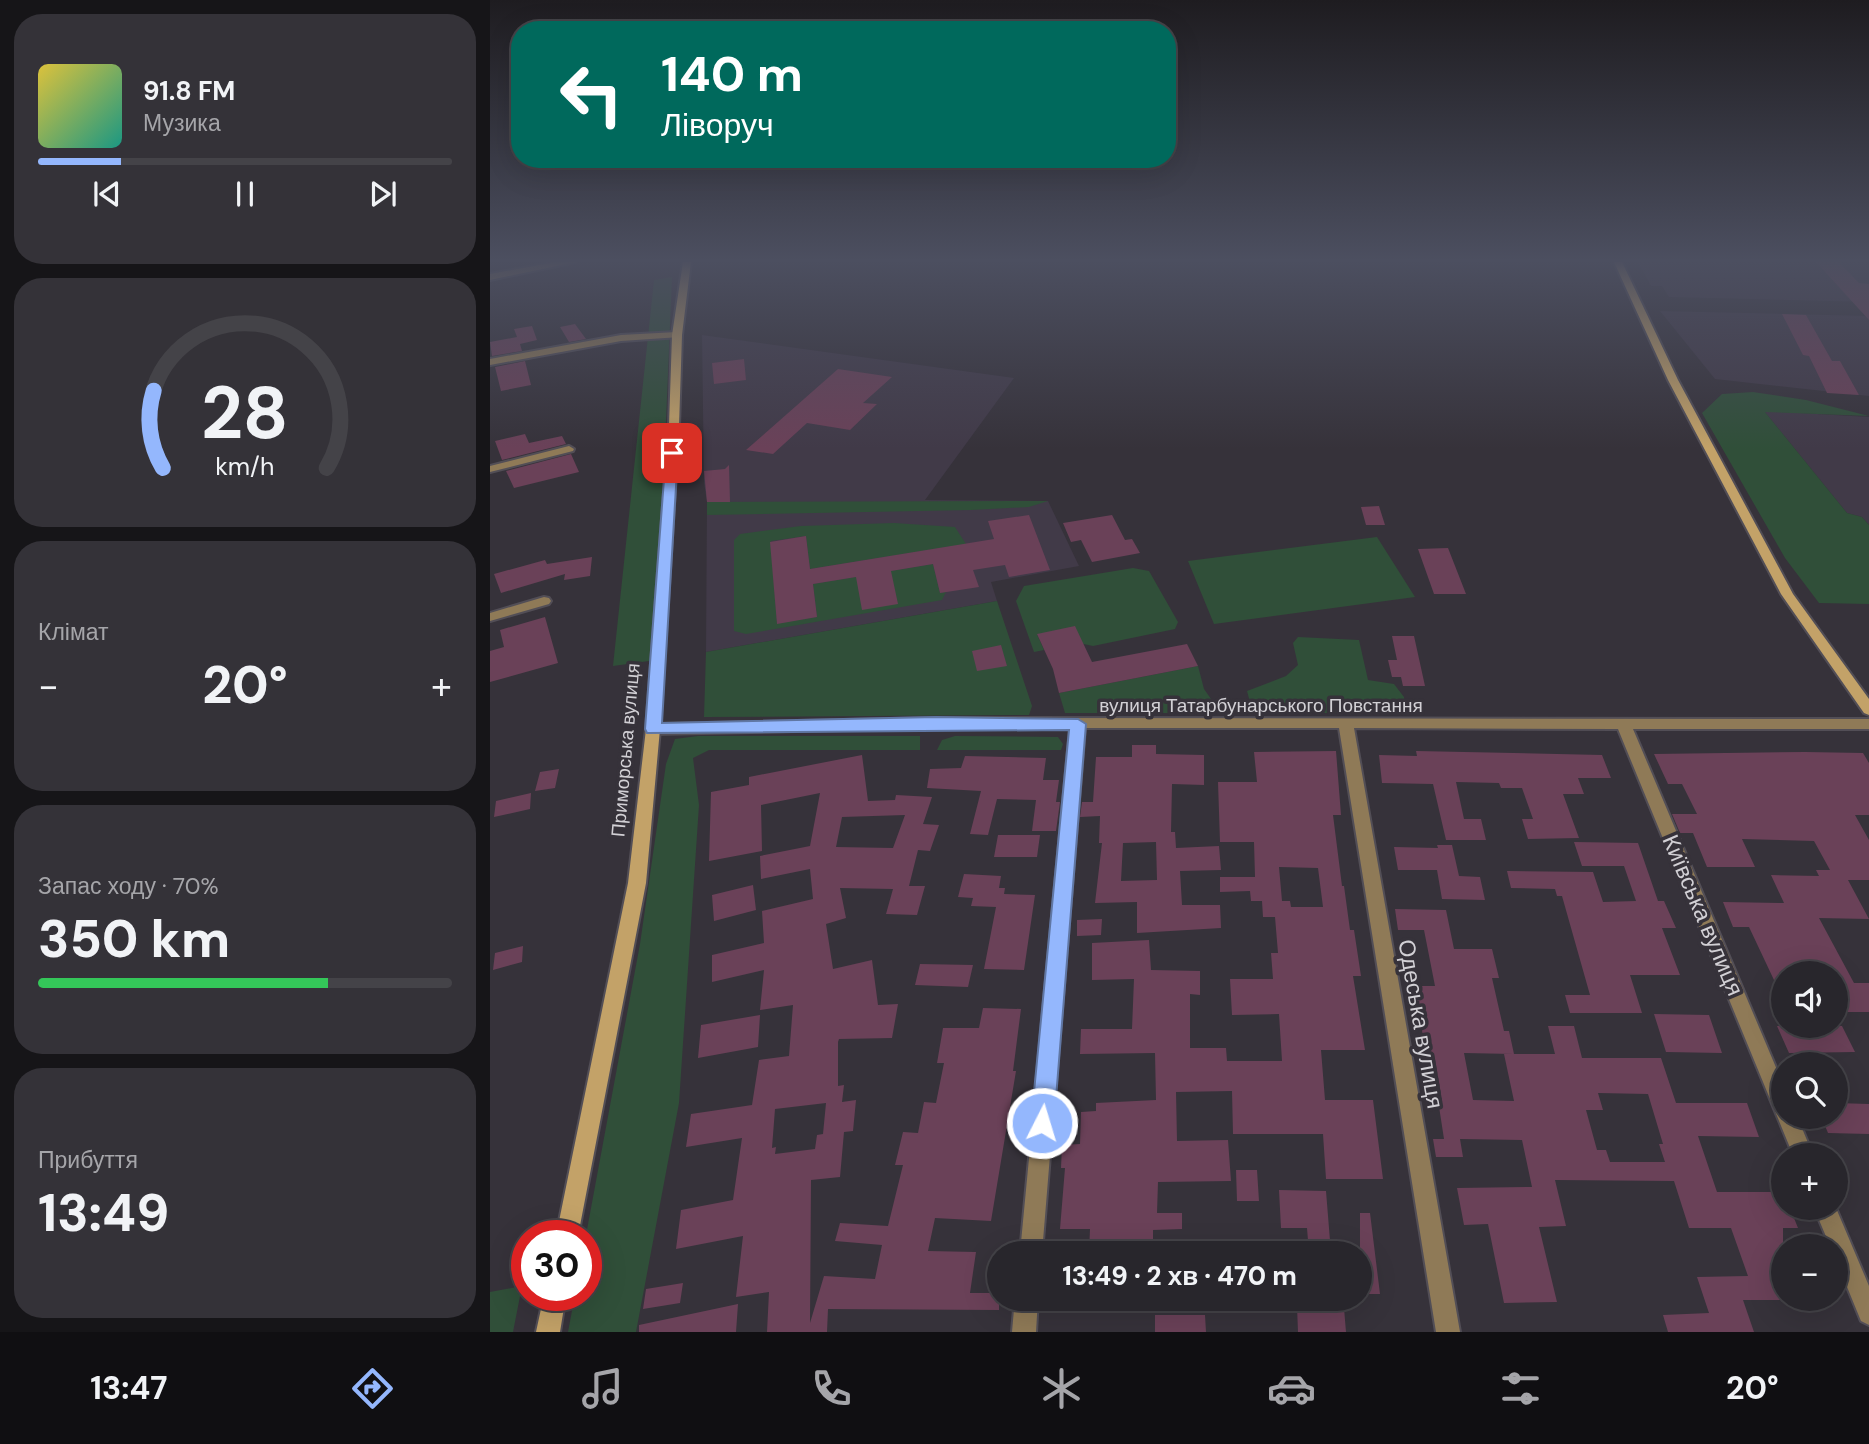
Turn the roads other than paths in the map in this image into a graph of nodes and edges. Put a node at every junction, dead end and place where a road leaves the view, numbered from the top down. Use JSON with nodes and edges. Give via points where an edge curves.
{"nodes":[{"id":1,"x":678,"y":324,"type":"edge"},
{"id":2,"x":1647,"y":324,"type":"edge"},
{"id":3,"x":677,"y":335,"type":"junction"},
{"id":4,"x":490,"y":362,"type":"edge"},
{"id":5,"x":569,"y":449,"type":"dead end"},
{"id":6,"x":490,"y":469,"type":"edge"},
{"id":7,"x":544,"y":601,"type":"dead end"},
{"id":8,"x":490,"y":617,"type":"edge"},
{"id":9,"x":1869,"y":710,"type":"edge"},
{"id":10,"x":1623,"y":723,"type":"junction"},
{"id":11,"x":1078,"y":724,"type":"junction"},
{"id":12,"x":1346,"y":724,"type":"junction"},
{"id":13,"x":1869,"y":724,"type":"edge"},
{"id":14,"x":653,"y":729,"type":"junction"},
{"id":15,"x":1771,"y":1078,"type":"edge"},
{"id":16,"x":570,"y":1220,"type":"edge"},
{"id":17,"x":1830,"y":1220,"type":"edge"},
{"id":18,"x":1032,"y":1241,"type":"edge"},
{"id":19,"x":552,"y":1311,"type":"edge"},
{"id":20,"x":1026,"y":1311,"type":"edge"},
{"id":21,"x":1869,"y":1313,"type":"edge"},
{"id":22,"x":548,"y":1332,"type":"edge"},
{"id":23,"x":1024,"y":1332,"type":"edge"},
{"id":24,"x":1448,"y":1332,"type":"edge"}],
"edges":[{"from":1,"to":3,"type":"street","name":"Приморська вулиця"},
{"from":2,"to":9,"type":"street","via":[[1787,594]]},
{"from":3,"to":4,"type":"street","via":[[621,338]]},
{"from":3,"to":14,"type":"street","name":"Приморська вулиця"},
{"from":5,"to":6,"type":"street"},
{"from":7,"to":8,"type":"street"},
{"from":10,"to":12,"type":"street","name":"вулиця Татарбунарського Повстання"},
{"from":10,"to":13,"type":"street","name":"вулиця Татарбунарського Повстання"},
{"from":10,"to":15,"type":"street","name":"Київська вулиця"},
{"from":11,"to":12,"type":"street","name":"вулиця Татарбунарського Повстання"},
{"from":11,"to":14,"type":"street","name":"вулиця Татарбунарського Повстання"},
{"from":11,"to":18,"type":"street"},
{"from":12,"to":24,"type":"street","name":"Одеська вулиця"},
{"from":14,"to":16,"type":"street","name":"Приморська вулиця","via":[[637,883]]},
{"from":17,"to":21,"type":"street"},
{"from":19,"to":22,"type":"street"},
{"from":20,"to":23,"type":"street"}]}
